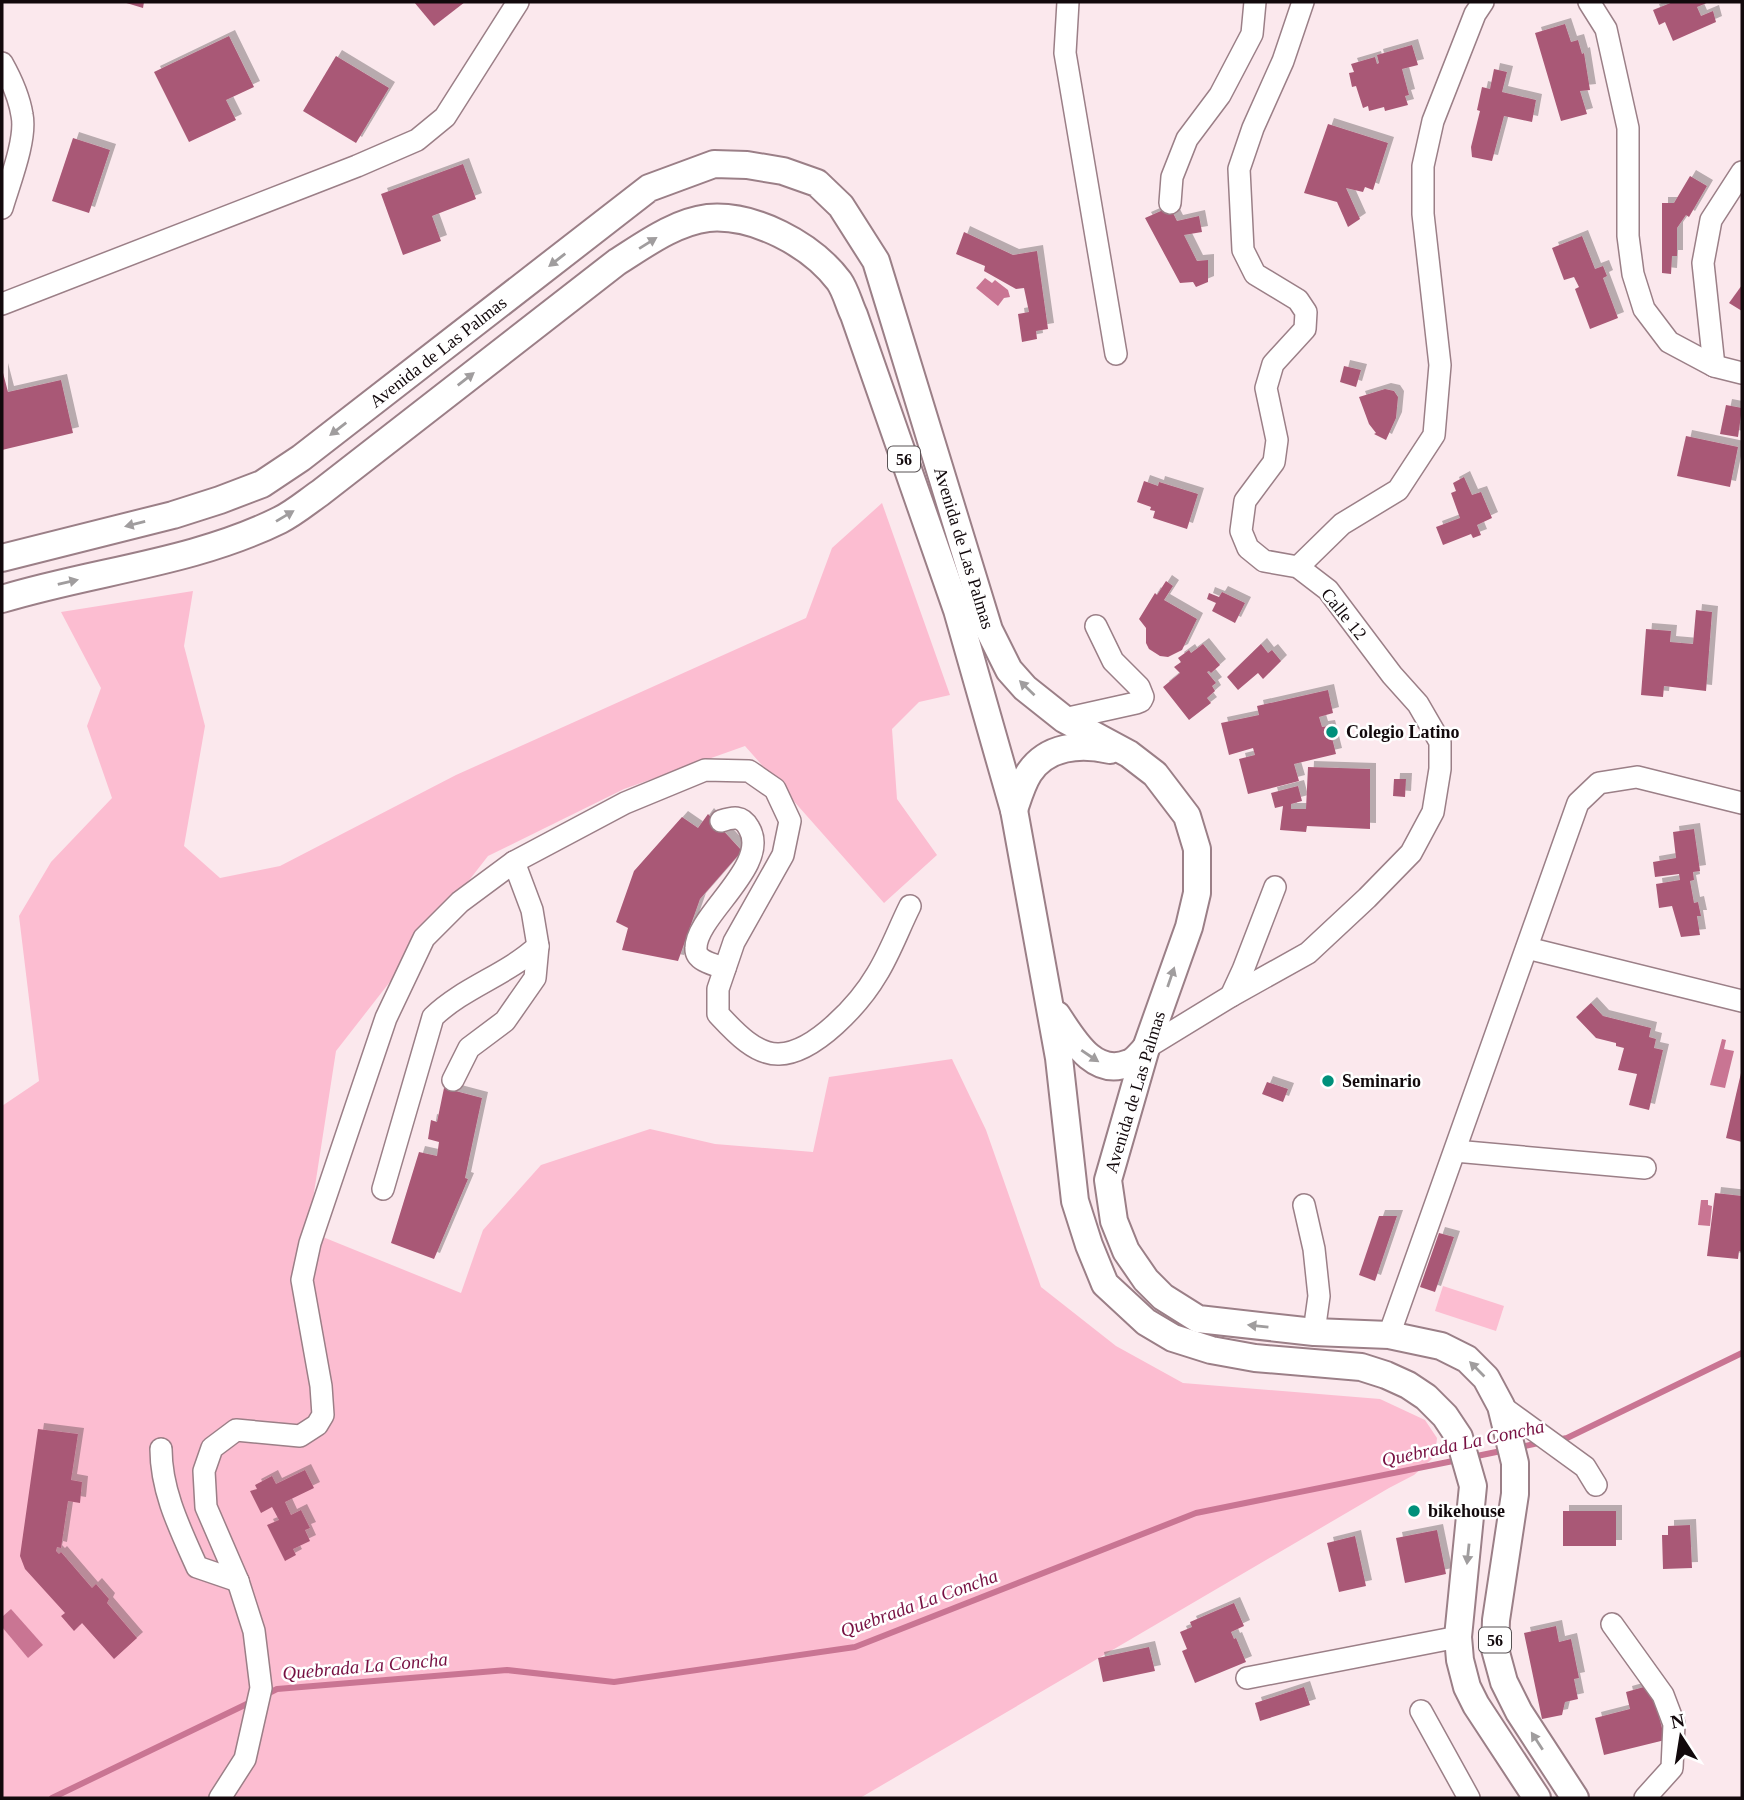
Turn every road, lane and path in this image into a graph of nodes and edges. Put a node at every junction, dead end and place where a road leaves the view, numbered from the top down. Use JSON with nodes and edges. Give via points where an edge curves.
{"nodes":[{"id":1,"x":518,"y":2,"type":"edge"},
{"id":2,"x":1068,"y":2,"type":"edge"},
{"id":3,"x":1255,"y":2,"type":"edge"},
{"id":4,"x":1303,"y":2,"type":"edge"},
{"id":5,"x":1483,"y":2,"type":"edge"},
{"id":6,"x":1588,"y":2,"type":"edge"},
{"id":7,"x":2,"y":63,"type":"edge"},
{"id":8,"x":1742,"y":172,"type":"edge"},
{"id":9,"x":1170,"y":203,"type":"dead end"},
{"id":10,"x":2,"y":208,"type":"edge"},
{"id":11,"x":2,"y":304,"type":"edge"},
{"id":12,"x":1115,"y":354,"type":"dead end"},
{"id":13,"x":1714,"y":366,"type":"junction"},
{"id":14,"x":1742,"y":373,"type":"edge"},
{"id":15,"x":2,"y":558,"type":"edge"},
{"id":16,"x":1298,"y":567,"type":"junction"},
{"id":17,"x":2,"y":599,"type":"edge"},
{"id":18,"x":1096,"y":626,"type":"dead end"},
{"id":19,"x":1064,"y":719,"type":"junction"},
{"id":20,"x":1129,"y":754,"type":"junction"},
{"id":21,"x":1742,"y":803,"type":"edge"},
{"id":22,"x":1014,"y":810,"type":"junction"},
{"id":23,"x":721,"y":821,"type":"dead end"},
{"id":24,"x":514,"y":862,"type":"junction"},
{"id":25,"x":1275,"y":887,"type":"dead end"},
{"id":26,"x":910,"y":906,"type":"dead end"},
{"id":27,"x":538,"y":946,"type":"junction"},
{"id":28,"x":1527,"y":948,"type":"junction"},
{"id":29,"x":725,"y":968,"type":"junction"},
{"id":30,"x":1231,"y":996,"type":"junction"},
{"id":31,"x":1742,"y":1001,"type":"edge"},
{"id":32,"x":1051,"y":1005,"type":"junction"},
{"id":33,"x":1146,"y":1048,"type":"junction"},
{"id":34,"x":453,"y":1080,"type":"dead end"},
{"id":35,"x":1455,"y":1151,"type":"junction"},
{"id":36,"x":1645,"y":1168,"type":"dead end"},
{"id":37,"x":383,"y":1189,"type":"dead end"},
{"id":38,"x":1304,"y":1205,"type":"dead end"},
{"id":39,"x":1314,"y":1332,"type":"junction"},
{"id":40,"x":1389,"y":1335,"type":"junction"},
{"id":41,"x":1504,"y":1418,"type":"junction"},
{"id":42,"x":161,"y":1449,"type":"dead end"},
{"id":43,"x":1595,"y":1485,"type":"dead end"},
{"id":44,"x":238,"y":1581,"type":"junction"},
{"id":45,"x":1612,"y":1624,"type":"dead end"},
{"id":46,"x":1458,"y":1637,"type":"junction"},
{"id":47,"x":1247,"y":1678,"type":"dead end"},
{"id":48,"x":1421,"y":1711,"type":"dead end"},
{"id":49,"x":220,"y":1798,"type":"edge"},
{"id":50,"x":1469,"y":1798,"type":"edge"},
{"id":51,"x":1537,"y":1798,"type":"edge"},
{"id":52,"x":1575,"y":1798,"type":"edge"},
{"id":53,"x":1646,"y":1798,"type":"edge"}],
"edges":[{"from":1,"to":11,"type":"street","via":[[444,117],[417,140]]},
{"from":2,"to":12,"type":"street","via":[[1065,53]]},
{"from":3,"to":9,"type":"street","via":[[1252,34],[1220,95],[1187,139],[1172,177]]},
{"from":4,"to":16,"type":"street","name":"Calle 12","via":[[1239,169],[1243,250],[1255,274],[1298,300],[1306,312],[1304,329],[1273,364],[1266,388],[1277,440],[1274,461],[1245,501],[1241,531],[1248,548],[1264,561]]},
{"from":5,"to":16,"type":"street","via":[[1433,121],[1423,166],[1423,214],[1440,365],[1434,435],[1398,490],[1342,524]]},
{"from":6,"to":13,"type":"street","via":[[1606,29],[1628,128],[1628,236],[1644,309],[1669,342]]},
{"from":7,"to":10,"type":"street","via":[[23,118],[19,153]]},
{"from":8,"to":13,"type":"street","via":[[1711,219],[1703,263]]},
{"from":13,"to":14,"type":"street"},
{"from":19,"to":15,"type":"main road","name":"Avenida de Las Palmas","number":"56","one_way":true,"via":[[1009,670],[989,630],[876,261],[841,206],[817,183],[747,165],[714,164],[649,188],[262,484],[173,515]]},
{"from":16,"to":30,"type":"street","name":"Calle 12","via":[[1328,590],[1418,704],[1440,742],[1440,769],[1433,812],[1411,853],[1308,953]]},
{"from":17,"to":22,"type":"main road","name":"Avenida de Las Palmas","number":"56","one_way":true,"via":[[205,549],[283,519],[617,262],[656,237],[707,218],[734,219],[762,225],[790,239],[839,282],[957,610]]},
{"from":18,"to":19,"type":"street","via":[[1113,661],[1143,697],[1136,703]]},
{"from":19,"to":20,"type":"main road","name":"Avenida de Las Palmas","number":"56"},
{"from":20,"to":22,"type":"main road","via":[[1069,747],[1043,757],[1028,775]]},
{"from":33,"to":20,"type":"main road","name":"Avenida de Las Palmas","number":"56","one_way":true,"via":[[1189,927],[1197,849],[1187,816],[1155,774]]},
{"from":21,"to":28,"type":"street","via":[[1637,777],[1599,783],[1578,803]]},
{"from":22,"to":32,"type":"main road","name":"Avenida de Las Palmas","number":"56"},
{"from":23,"to":29,"type":"street","via":[[744,820],[753,843],[749,858],[696,947],[698,956]]},
{"from":24,"to":27,"type":"street","via":[[532,910]]},
{"from":24,"to":29,"type":"street","via":[[625,803],[705,770],[749,771],[775,789],[790,821],[783,855],[734,942]]},
{"from":24,"to":44,"type":"street","via":[[460,902],[425,939],[386,1018],[310,1243],[302,1280],[323,1415],[300,1436],[236,1430],[212,1448],[204,1471],[206,1507]]},
{"from":25,"to":30,"type":"street"},
{"from":26,"to":29,"type":"street","via":[[877,975],[845,1015],[821,1037],[796,1050],[778,1054],[755,1046],[738,1036],[718,1014],[718,989]]},
{"from":27,"to":34,"type":"street","via":[[536,978],[505,1021],[469,1048]]},
{"from":27,"to":37,"type":"street","via":[[433,1017]]},
{"from":28,"to":31,"type":"street"},
{"from":28,"to":35,"type":"street"},
{"from":30,"to":33,"type":"street","name":"Calle 12"},
{"from":32,"to":33,"type":"main road","one_way":true,"via":[[1078,1048],[1094,1061],[1111,1066],[1130,1063]]},
{"from":32,"to":46,"type":"main road","name":"Avenida de Las Palmas","number":"56","one_way":true,"via":[[1075,1201],[1105,1284],[1146,1322],[1173,1338],[1255,1358],[1361,1367],[1386,1375],[1426,1397],[1459,1437],[1473,1486]]},
{"from":39,"to":33,"type":"main road","name":"Avenida de Las Palmas","number":"56","one_way":true,"via":[[1198,1319],[1163,1297],[1126,1251],[1114,1221],[1108,1180]]},
{"from":35,"to":36,"type":"street"},
{"from":35,"to":40,"type":"street"},
{"from":38,"to":39,"type":"street","via":[[1319,1296]]},
{"from":39,"to":40,"type":"main road","name":"Avenida de Las Palmas","number":"56"},
{"from":41,"to":40,"type":"main road","name":"Avenida de Las Palmas","number":"56","one_way":true,"via":[[1486,1378],[1467,1359],[1441,1346]]},
{"from":41,"to":43,"type":"street","via":[[1584,1467]]},
{"from":52,"to":41,"type":"main road","name":"Avenida de Las Palmas","number":"56","one_way":true,"via":[[1519,1712],[1494,1648],[1515,1494],[1515,1462]]},
{"from":42,"to":44,"type":"street","via":[[161,1473],[197,1567]]},
{"from":44,"to":49,"type":"street","via":[[254,1631],[261,1688],[245,1759]]},
{"from":45,"to":53,"type":"street","via":[[1662,1695],[1674,1724],[1672,1768]]},
{"from":46,"to":47,"type":"street"},
{"from":46,"to":51,"type":"main road","name":"Avenida de Las Palmas","number":"56","via":[[1460,1660],[1476,1705]]},
{"from":48,"to":50,"type":"street"}]}
